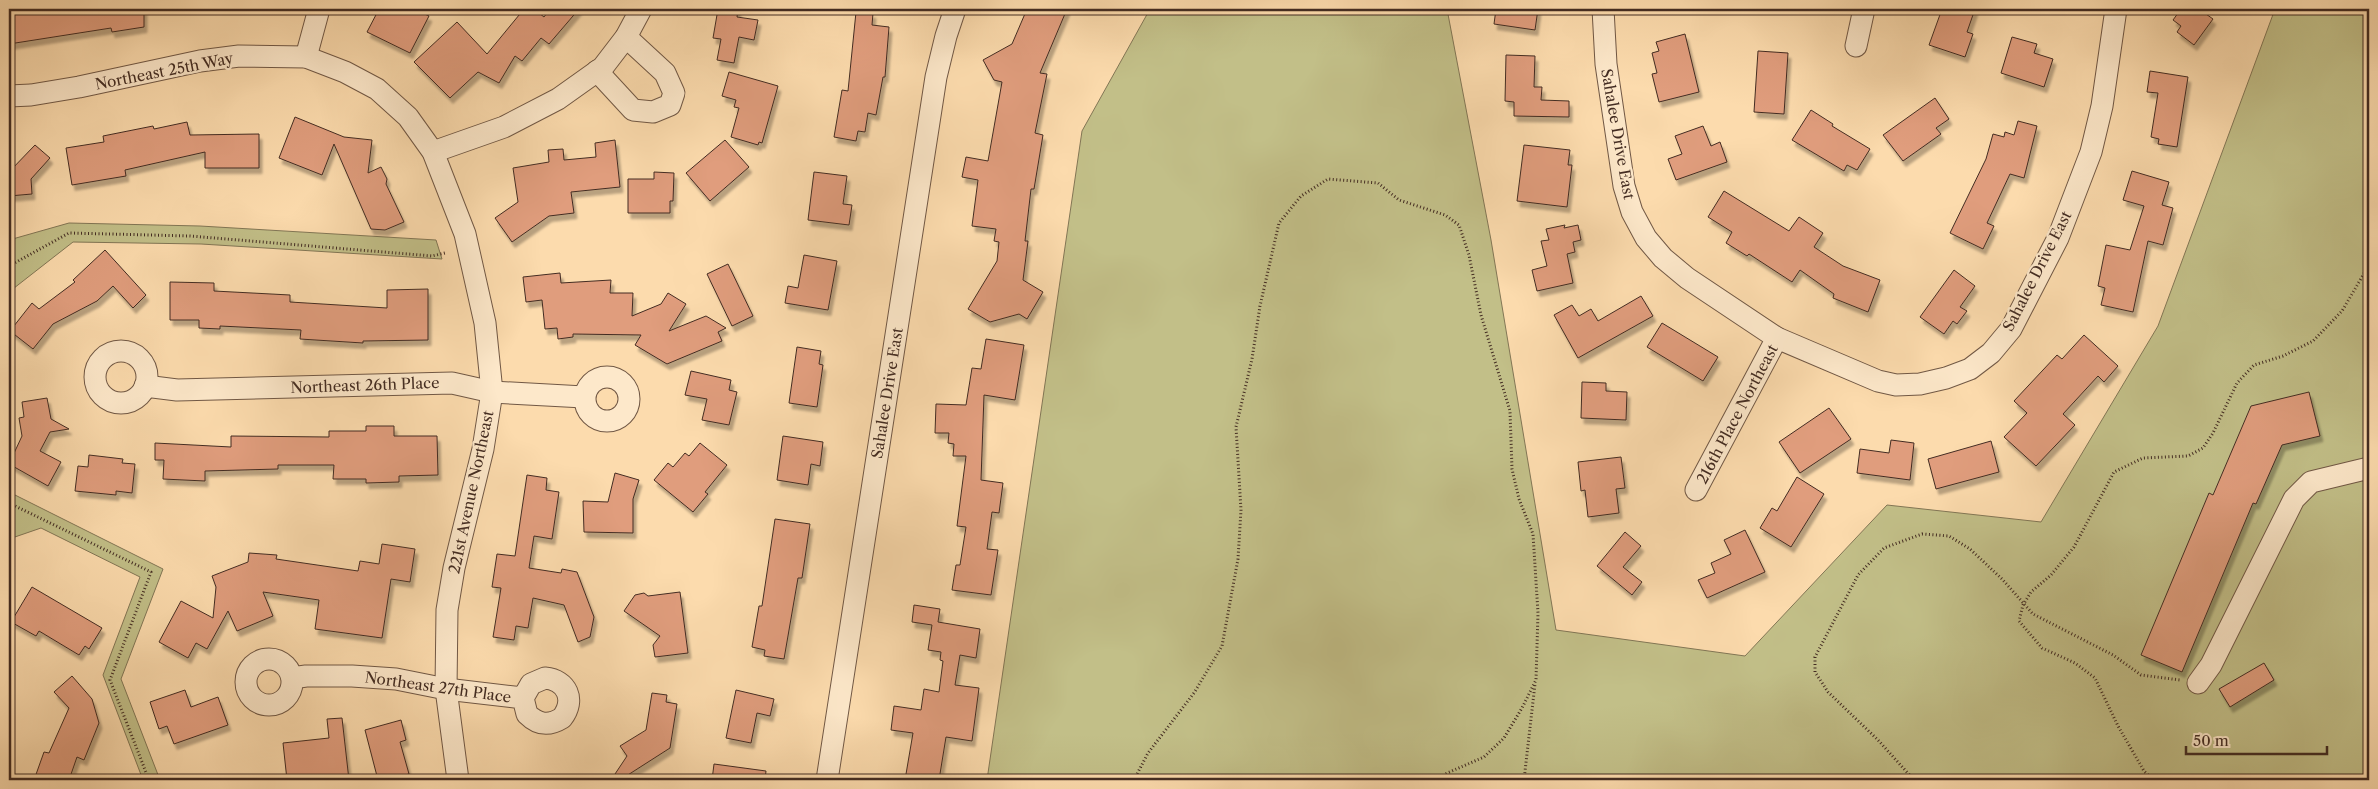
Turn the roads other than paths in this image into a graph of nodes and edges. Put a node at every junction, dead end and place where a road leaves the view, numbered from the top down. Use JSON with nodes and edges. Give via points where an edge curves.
{"nodes":[{"id":1,"x":319,"y":9,"type":"edge"},
{"id":2,"x":641,"y":9,"type":"edge"},
{"id":3,"x":956,"y":9,"type":"edge"},
{"id":4,"x":1603,"y":9,"type":"edge"},
{"id":5,"x":1864,"y":9,"type":"edge"},
{"id":6,"x":2116,"y":9,"type":"edge"},
{"id":7,"x":626,"y":37,"type":"junction"},
{"id":8,"x":1856,"y":46,"type":"dead end"},
{"id":9,"x":306,"y":57,"type":"junction"},
{"id":10,"x":596,"y":71,"type":"junction"},
{"id":11,"x":9,"y":96,"type":"edge"},
{"id":12,"x":434,"y":152,"type":"junction"},
{"id":13,"x":1777,"y":338,"type":"junction"},
{"id":14,"x":145,"y":386,"type":"dead end"},
{"id":15,"x":492,"y":392,"type":"junction"},
{"id":16,"x":584,"y":397,"type":"dead end"},
{"id":17,"x":2369,"y":468,"type":"edge"},
{"id":18,"x":1696,"y":490,"type":"dead end"},
{"id":19,"x":292,"y":678,"type":"dead end"},
{"id":20,"x":2198,"y":683,"type":"road end"},
{"id":21,"x":446,"y":689,"type":"junction"},
{"id":22,"x":523,"y":698,"type":"dead end"},
{"id":23,"x":458,"y":780,"type":"edge"},
{"id":24,"x":826,"y":780,"type":"edge"}],
"edges":[{"from":1,"to":9,"type":"street"},
{"from":2,"to":7,"type":"street"},
{"from":3,"to":24,"type":"street","name":"Sahalee Drive East","via":[[936,77]]},
{"from":4,"to":13,"type":"street","name":"Sahalee Drive East","via":[[1606,64],[1624,186],[1632,212],[1646,238],[1663,258],[1687,278]]},
{"from":5,"to":8,"type":"street"},
{"from":6,"to":13,"type":"street","name":"Sahalee Drive East","via":[[2102,106],[2091,152],[2058,238],[2011,329],[1991,353],[1970,369],[1946,378],[1896,385],[1878,381]]},
{"from":7,"to":10,"type":"street"},
{"from":7,"to":10,"type":"street","via":[[665,73],[674,93],[670,105],[653,112],[633,110]]},
{"from":9,"to":11,"type":"street","name":"Northeast 25th Way","via":[[239,56],[200,61],[79,87]]},
{"from":9,"to":12,"type":"street","name":"Northeast 25th Way","via":[[377,89],[408,116]]},
{"from":10,"to":12,"type":"street","via":[[558,99],[504,127]]},
{"from":12,"to":15,"type":"street","name":"221st Avenue Northeast","via":[[465,234],[485,323]]},
{"from":13,"to":18,"type":"street","name":"216th Place Northeast"},
{"from":14,"to":15,"type":"street","name":"Northeast 26th Place","via":[[177,390],[452,383]]},
{"from":15,"to":16,"type":"street","name":"Northeast 26th Place"},
{"from":15,"to":21,"type":"street","name":"221st Avenue Northeast","via":[[483,449],[447,610]]},
{"from":17,"to":20,"type":"street","via":[[2311,482],[2294,499],[2211,665]]},
{"from":19,"to":21,"type":"street","name":"Northeast 27th Place","via":[[352,676],[396,679]]},
{"from":21,"to":22,"type":"street","name":"Northeast 27th Place"},
{"from":21,"to":23,"type":"street","name":"221st Avenue Northeast"}]}
